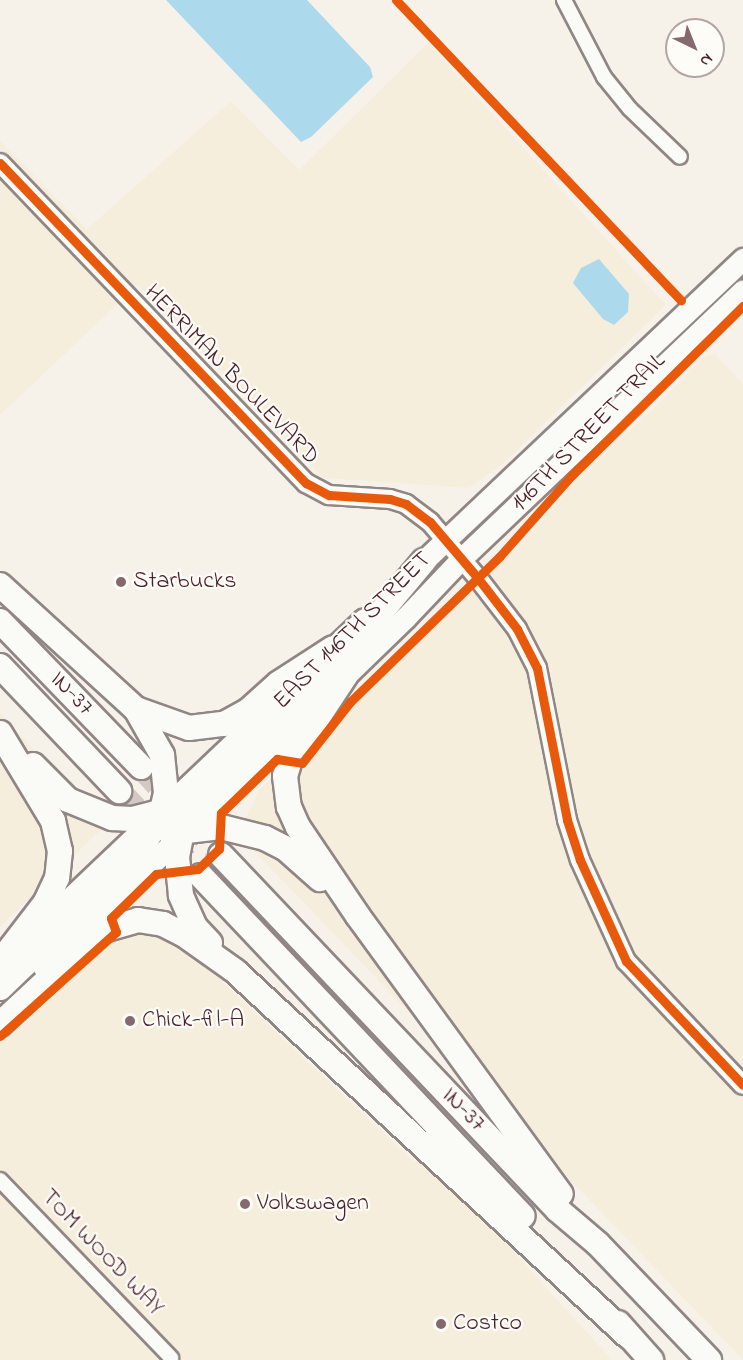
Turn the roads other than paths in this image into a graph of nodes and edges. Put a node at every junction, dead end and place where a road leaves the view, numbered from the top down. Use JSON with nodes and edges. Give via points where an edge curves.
{"nodes":[{"id":1,"x":564,"y":0,"type":"edge"},
{"id":2,"x":680,"y":157,"type":"dead end"},
{"id":3,"x":0,"y":163,"type":"edge"},
{"id":4,"x":743,"y":260,"type":"edge"},
{"id":5,"x":743,"y":290,"type":"edge"},
{"id":6,"x":447,"y":540,"type":"junction"},
{"id":7,"x":462,"y":558,"type":"junction"},
{"id":8,"x":424,"y":561,"type":"junction"},
{"id":9,"x":0,"y":585,"type":"edge"},
{"id":10,"x":0,"y":621,"type":"edge"},
{"id":11,"x":333,"y":648,"type":"junction"},
{"id":12,"x":0,"y":666,"type":"edge"},
{"id":13,"x":346,"y":675,"type":"junction"},
{"id":14,"x":136,"y":709,"type":"junction"},
{"id":15,"x":0,"y":728,"type":"edge"},
{"id":16,"x":0,"y":733,"type":"edge"},
{"id":17,"x":141,"y":767,"type":"tunnel mouth"},
{"id":18,"x":120,"y":791,"type":"tunnel mouth"},
{"id":19,"x":207,"y":801,"type":"junction"},
{"id":20,"x":162,"y":811,"type":"junction"},
{"id":21,"x":181,"y":831,"type":"junction"},
{"id":22,"x":146,"y":843,"type":"junction"},
{"id":23,"x":221,"y":855,"type":"tunnel mouth"},
{"id":24,"x":101,"y":868,"type":"junction"},
{"id":25,"x":201,"y":876,"type":"tunnel mouth"},
{"id":26,"x":358,"y":916,"type":"junction"},
{"id":27,"x":0,"y":964,"type":"edge"},
{"id":28,"x":235,"y":971,"type":"junction"},
{"id":29,"x":0,"y":988,"type":"edge"},
{"id":30,"x":0,"y":1010,"type":"edge"},
{"id":31,"x":0,"y":1024,"type":"edge"},
{"id":32,"x":743,"y":1085,"type":"edge"},
{"id":33,"x":0,"y":1180,"type":"edge"},
{"id":34,"x":598,"y":1244,"type":"junction"},
{"id":35,"x":628,"y":1336,"type":"junction"},
{"id":36,"x":171,"y":1358,"type":"dead end"},
{"id":37,"x":651,"y":1360,"type":"edge"},
{"id":38,"x":709,"y":1360,"type":"edge"}],
"edges":[{"from":1,"to":2,"type":"street","via":[[604,77],[630,109]]},
{"from":3,"to":6,"type":"street","name":"HERRIMAN BOULEVARD","via":[[306,483],[329,495],[390,499],[406,504],[422,514]]},
{"from":4,"to":6,"type":"main road","name":"EAST 146TH STREET"},
{"from":5,"to":7,"type":"main road","name":"EAST 146TH STREET"},
{"from":6,"to":7,"type":"street","name":"HERRIMAN BOULEVARD"},
{"from":6,"to":8,"type":"main road","name":"EAST 146TH STREET"},
{"from":7,"to":13,"type":"main road","name":"EAST 146TH STREET"},
{"from":7,"to":32,"type":"street","name":"HERRIMAN BOULEVARD","via":[[517,629],[537,668],[567,820],[580,860],[626,961]]},
{"from":8,"to":11,"type":"main road","name":"EAST 146TH STREET"},
{"from":8,"to":19,"type":"highway","via":[[345,656],[208,787]]},
{"from":9,"to":14,"type":"highway"},
{"from":10,"to":17,"type":"highway","name":"IN-37"},
{"from":11,"to":14,"type":"highway","via":[[279,683],[249,711],[224,724],[189,728]]},
{"from":11,"to":20,"type":"main road","name":"EAST 146TH STREET"},
{"from":12,"to":18,"type":"highway","name":"IN-37"},
{"from":13,"to":19,"type":"main road","name":"EAST 146TH STREET"},
{"from":13,"to":26,"type":"highway","via":[[304,733],[285,776],[289,807],[298,828]]},
{"from":14,"to":20,"type":"highway","via":[[162,755],[166,794]]},
{"from":15,"to":20,"type":"highway","via":[[68,800],[112,818],[132,819]]},
{"from":16,"to":27,"type":"highway","via":[[53,821],[60,851],[57,878],[46,902]]},
{"from":19,"to":20,"type":"highway"},
{"from":19,"to":21,"type":"highway"},
{"from":20,"to":22,"type":"highway"},
{"from":20,"to":24,"type":"main road","name":"EAST 146TH STREET"},
{"from":21,"to":22,"type":"highway"},
{"from":21,"to":26,"type":"highway","via":[[221,827],[265,838],[303,861]]},
{"from":21,"to":28,"type":"highway","via":[[177,865],[186,910],[195,927]]},
{"from":21,"to":30,"type":"main road"},
{"from":22,"to":24,"type":"highway"},
{"from":22,"to":29,"type":"highway"},
{"from":23,"to":34,"type":"highway","name":"IN-37","via":[[558,1210]]},
{"from":24,"to":27,"type":"main road","name":"EAST 146TH STREET"},
{"from":25,"to":35,"type":"highway","name":"IN-37","via":[[596,1293]]},
{"from":26,"to":34,"type":"highway"},
{"from":28,"to":31,"type":"highway","via":[[163,924],[138,920],[121,923],[100,931]]},
{"from":28,"to":35,"type":"highway"},
{"from":33,"to":36,"type":"street","name":"TOM WOOD WAY"},
{"from":34,"to":38,"type":"highway","name":"IN-37"},
{"from":35,"to":37,"type":"highway","name":"IN-37"}]}
